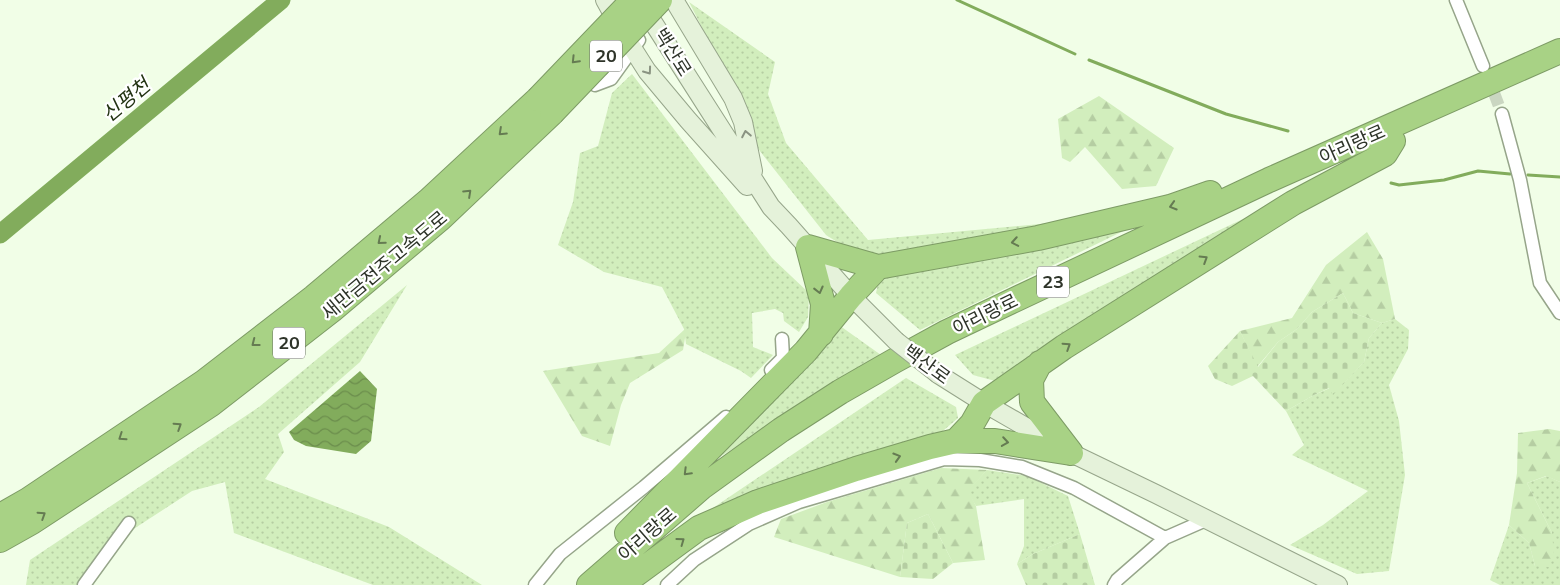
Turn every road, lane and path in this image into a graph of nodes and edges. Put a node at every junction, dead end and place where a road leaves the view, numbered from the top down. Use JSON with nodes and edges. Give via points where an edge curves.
{"nodes":[{"id":1,"x":605,"y":0,"type":"edge"},
{"id":2,"x":633,"y":0,"type":"edge"},
{"id":3,"x":639,"y":0,"type":"edge"},
{"id":4,"x":660,"y":0,"type":"edge"},
{"id":5,"x":674,"y":0,"type":"edge"},
{"id":6,"x":1456,"y":0,"type":"edge"},
{"id":7,"x":636,"y":44,"type":"junction"},
{"id":8,"x":1560,"y":51,"type":"edge"},
{"id":9,"x":1483,"y":66,"type":"tunnel mouth"},
{"id":10,"x":1560,"y":66,"type":"edge"},
{"id":11,"x":595,"y":85,"type":"dead end"},
{"id":12,"x":545,"y":106,"type":"junction"},
{"id":13,"x":1502,"y":114,"type":"tunnel mouth"},
{"id":14,"x":1393,"y":142,"type":"junction"},
{"id":15,"x":1269,"y":180,"type":"junction"},
{"id":16,"x":755,"y":182,"type":"junction"},
{"id":17,"x":771,"y":207,"type":"junction"},
{"id":18,"x":808,"y":247,"type":"junction"},
{"id":19,"x":878,"y":267,"type":"junction"},
{"id":20,"x":851,"y":296,"type":"junction"},
{"id":21,"x":1560,"y":313,"type":"edge"},
{"id":22,"x":820,"y":334,"type":"junction"},
{"id":23,"x":782,"y":339,"type":"dead end"},
{"id":24,"x":1040,"y":363,"type":"junction"},
{"id":25,"x":984,"y":403,"type":"junction"},
{"id":26,"x":956,"y":441,"type":"junction"},
{"id":27,"x":1071,"y":453,"type":"junction"},
{"id":28,"x":0,"y":516,"type":"edge"},
{"id":29,"x":1206,"y":520,"type":"junction"},
{"id":30,"x":129,"y":523,"type":"dead end"},
{"id":31,"x":1165,"y":538,"type":"junction"},
{"id":32,"x":0,"y":540,"type":"edge"},
{"id":33,"x":609,"y":583,"type":"edge"},
{"id":34,"x":84,"y":585,"type":"edge"},
{"id":35,"x":535,"y":585,"type":"edge"},
{"id":36,"x":574,"y":585,"type":"edge"},
{"id":37,"x":588,"y":585,"type":"edge"},
{"id":38,"x":667,"y":585,"type":"edge"},
{"id":39,"x":1114,"y":585,"type":"edge"},
{"id":40,"x":1338,"y":585,"type":"edge"}],
"edges":[{"from":1,"to":7,"type":"main road","via":[[626,38]]},
{"from":2,"to":12,"type":"highway","name":"새만금전주고속도로","number":"20","one_way":true,"bridge":true},
{"from":3,"to":16,"type":"main road","name":"백산로"},
{"from":4,"to":12,"type":"highway","name":"새만금전주고속도로","number":"20","bridge":true},
{"from":16,"to":5,"type":"main road","one_way":true,"via":[[743,122],[733,98]]},
{"from":6,"to":9,"type":"street"},
{"from":7,"to":11,"type":"street","via":[[610,79]]},
{"from":7,"to":17,"type":"main road","one_way":true,"via":[[647,71],[758,198]]},
{"from":8,"to":15,"type":"highway","name":"아리랑로","number":"23"},
{"from":10,"to":14,"type":"highway","name":"아리랑로","number":"23"},
{"from":12,"to":28,"type":"highway","name":"새만금전주고속도로","number":"20","one_way":true,"via":[[314,297],[204,382]]},
{"from":32,"to":12,"type":"highway","name":"새만금전주고속도로","number":"20","one_way":true,"via":[[210,405],[332,310],[441,218]]},
{"from":13,"to":21,"type":"street","via":[[1520,180],[1540,283]]},
{"from":24,"to":14,"type":"highway","one_way":true,"via":[[1293,203],[1385,154]]},
{"from":14,"to":33,"type":"highway","name":"아리랑로","number":"23","via":[[1016,313],[903,372],[806,430],[715,494],[659,537]]},
{"from":15,"to":19,"type":"highway","one_way":true,"via":[[1253,178],[1170,207],[1038,238]]},
{"from":15,"to":37,"type":"highway","name":"아리랑로","number":"23","via":[[947,332],[840,392],[702,487]]},
{"from":16,"to":17,"type":"main road","name":"백산로"},
{"from":17,"to":18,"type":"main road","name":"백산로"},
{"from":18,"to":19,"type":"highway"},
{"from":18,"to":20,"type":"main road","name":"백산로"},
{"from":18,"to":22,"type":"highway","one_way":true,"via":[[823,304]]},
{"from":19,"to":20,"type":"highway"},
{"from":20,"to":22,"type":"highway"},
{"from":20,"to":25,"type":"main road","name":"백산로","bridge":true,"via":[[896,341],[938,374]]},
{"from":22,"to":36,"type":"highway","one_way":true},
{"from":23,"to":35,"type":"street","via":[[782,358],[721,422],[560,554]]},
{"from":24,"to":25,"type":"highway"},
{"from":24,"to":27,"type":"highway","via":[[1031,380],[1032,402]]},
{"from":25,"to":26,"type":"highway","via":[[972,424]]},
{"from":25,"to":27,"type":"main road","name":"백산로"},
{"from":26,"to":27,"type":"highway","one_way":true,"via":[[995,441]]},
{"from":33,"to":26,"type":"highway","one_way":true,"via":[[624,583],[699,528],[758,502],[930,446]]},
{"from":27,"to":29,"type":"main road","name":"백산로"},
{"from":29,"to":31,"type":"street"},
{"from":29,"to":40,"type":"main road","name":"백산로"},
{"from":30,"to":34,"type":"street"},
{"from":31,"to":38,"type":"street","via":[[1074,488],[1022,467],[980,460],[944,459],[799,502],[749,524],[694,560]]},
{"from":31,"to":39,"type":"street"}]}
